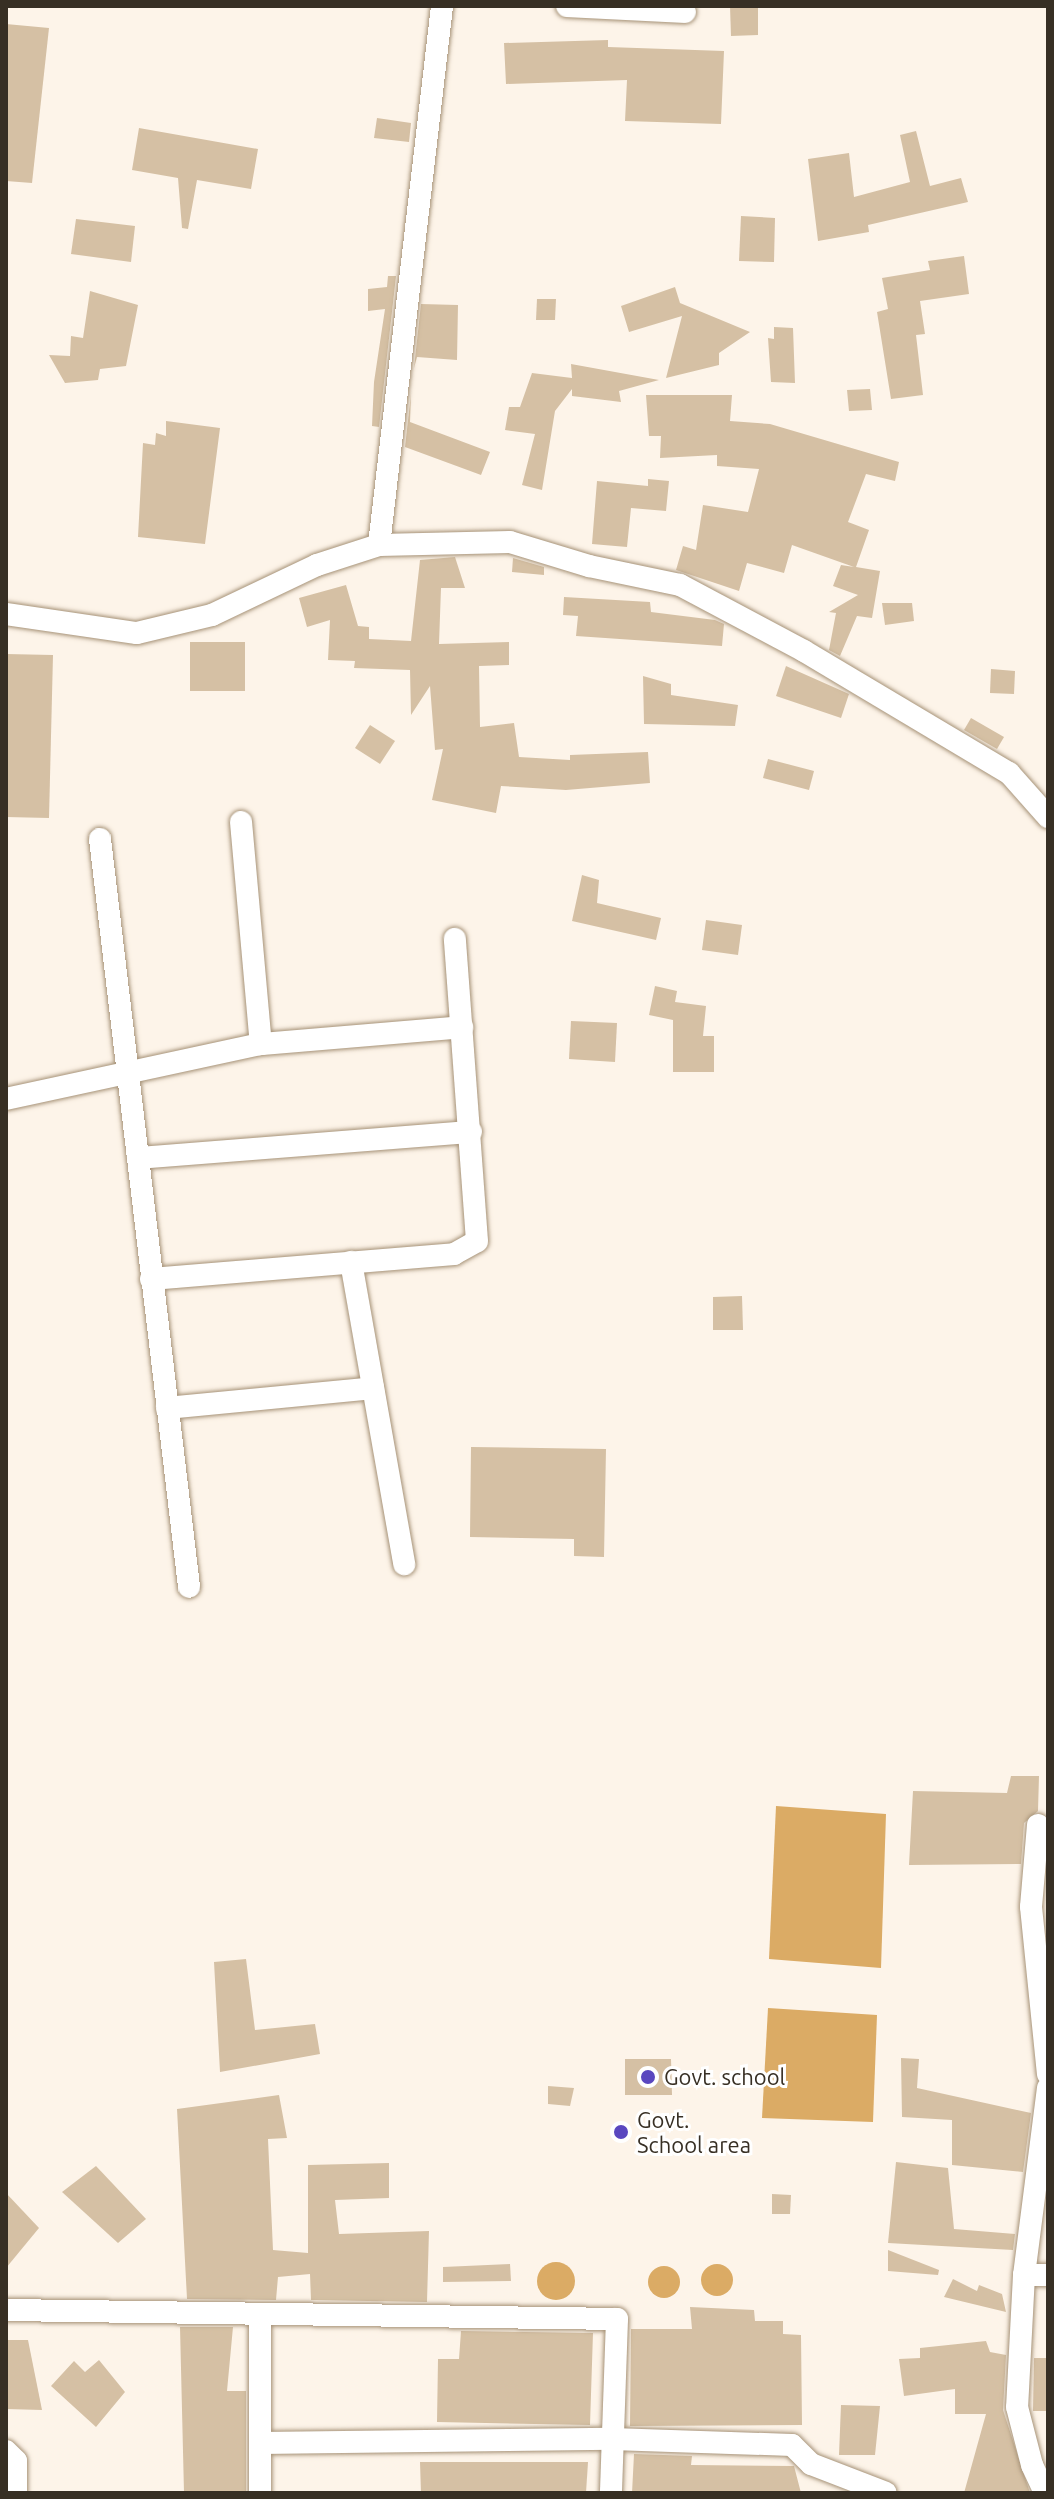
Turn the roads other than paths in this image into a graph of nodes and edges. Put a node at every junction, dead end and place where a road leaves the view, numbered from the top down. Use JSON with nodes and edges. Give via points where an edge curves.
{"nodes":[{"id":1,"x":442,"y":6,"type":"edge"},
{"id":2,"x":567,"y":6,"type":"edge"},
{"id":3,"x":685,"y":12,"type":"dead end"},
{"id":4,"x":379,"y":545,"type":"junction"},
{"id":5,"x":6,"y":614,"type":"edge"},
{"id":6,"x":1048,"y":817,"type":"edge"},
{"id":7,"x":241,"y":822,"type":"dead end"},
{"id":8,"x":100,"y":839,"type":"dead end"},
{"id":9,"x":455,"y":939,"type":"dead end"},
{"id":10,"x":462,"y":1027,"type":"junction"},
{"id":11,"x":261,"y":1044,"type":"junction"},
{"id":12,"x":126,"y":1072,"type":"junction"},
{"id":13,"x":6,"y":1099,"type":"edge"},
{"id":14,"x":471,"y":1132,"type":"junction"},
{"id":15,"x":138,"y":1158,"type":"junction"},
{"id":16,"x":351,"y":1262,"type":"junction"},
{"id":17,"x":151,"y":1279,"type":"junction"},
{"id":18,"x":373,"y":1388,"type":"junction"},
{"id":19,"x":167,"y":1408,"type":"junction"},
{"id":20,"x":404,"y":1564,"type":"dead end"},
{"id":21,"x":189,"y":1587,"type":"dead end"},
{"id":22,"x":1038,"y":1825,"type":"dead end"},
{"id":23,"x":1048,"y":2074,"type":"edge"},
{"id":24,"x":1048,"y":2088,"type":"edge"},
{"id":25,"x":1024,"y":2275,"type":"junction"},
{"id":26,"x":1048,"y":2275,"type":"edge"},
{"id":27,"x":6,"y":2310,"type":"edge"},
{"id":28,"x":260,"y":2314,"type":"junction"},
{"id":29,"x":612,"y":2439,"type":"junction"},
{"id":30,"x":260,"y":2443,"type":"junction"},
{"id":31,"x":6,"y":2451,"type":"edge"},
{"id":32,"x":876,"y":2491,"type":"edge"},
{"id":33,"x":16,"y":2493,"type":"edge"},
{"id":34,"x":260,"y":2493,"type":"edge"},
{"id":35,"x":611,"y":2493,"type":"edge"},
{"id":36,"x":1045,"y":2493,"type":"edge"}],
"edges":[{"from":1,"to":4,"type":"street"},
{"from":2,"to":3,"type":"street"},
{"from":4,"to":5,"type":"street","via":[[317,565],[212,615],[137,633]]},
{"from":4,"to":6,"type":"street","via":[[510,542],[680,585],[804,651],[1009,773]]},
{"from":7,"to":11,"type":"street"},
{"from":8,"to":12,"type":"street"},
{"from":9,"to":10,"type":"street"},
{"from":10,"to":11,"type":"street"},
{"from":10,"to":14,"type":"street"},
{"from":11,"to":12,"type":"street"},
{"from":12,"to":13,"type":"street"},
{"from":12,"to":15,"type":"street"},
{"from":14,"to":15,"type":"street"},
{"from":14,"to":16,"type":"street","via":[[477,1241],[454,1254]]},
{"from":15,"to":17,"type":"street"},
{"from":16,"to":17,"type":"street"},
{"from":16,"to":18,"type":"street"},
{"from":17,"to":19,"type":"street"},
{"from":18,"to":19,"type":"street"},
{"from":18,"to":20,"type":"street"},
{"from":19,"to":21,"type":"street"},
{"from":22,"to":23,"type":"street","via":[[1031,1907]]},
{"from":24,"to":25,"type":"street"},
{"from":25,"to":26,"type":"street"},
{"from":25,"to":36,"type":"street","via":[[1017,2407]]},
{"from":27,"to":28,"type":"street"},
{"from":28,"to":29,"type":"street","via":[[617,2319]]},
{"from":28,"to":30,"type":"street"},
{"from":29,"to":30,"type":"street"},
{"from":29,"to":32,"type":"street","via":[[792,2445],[811,2464]]},
{"from":29,"to":35,"type":"street"},
{"from":30,"to":34,"type":"street"},
{"from":31,"to":33,"type":"street","via":[[16,2461]]}]}
